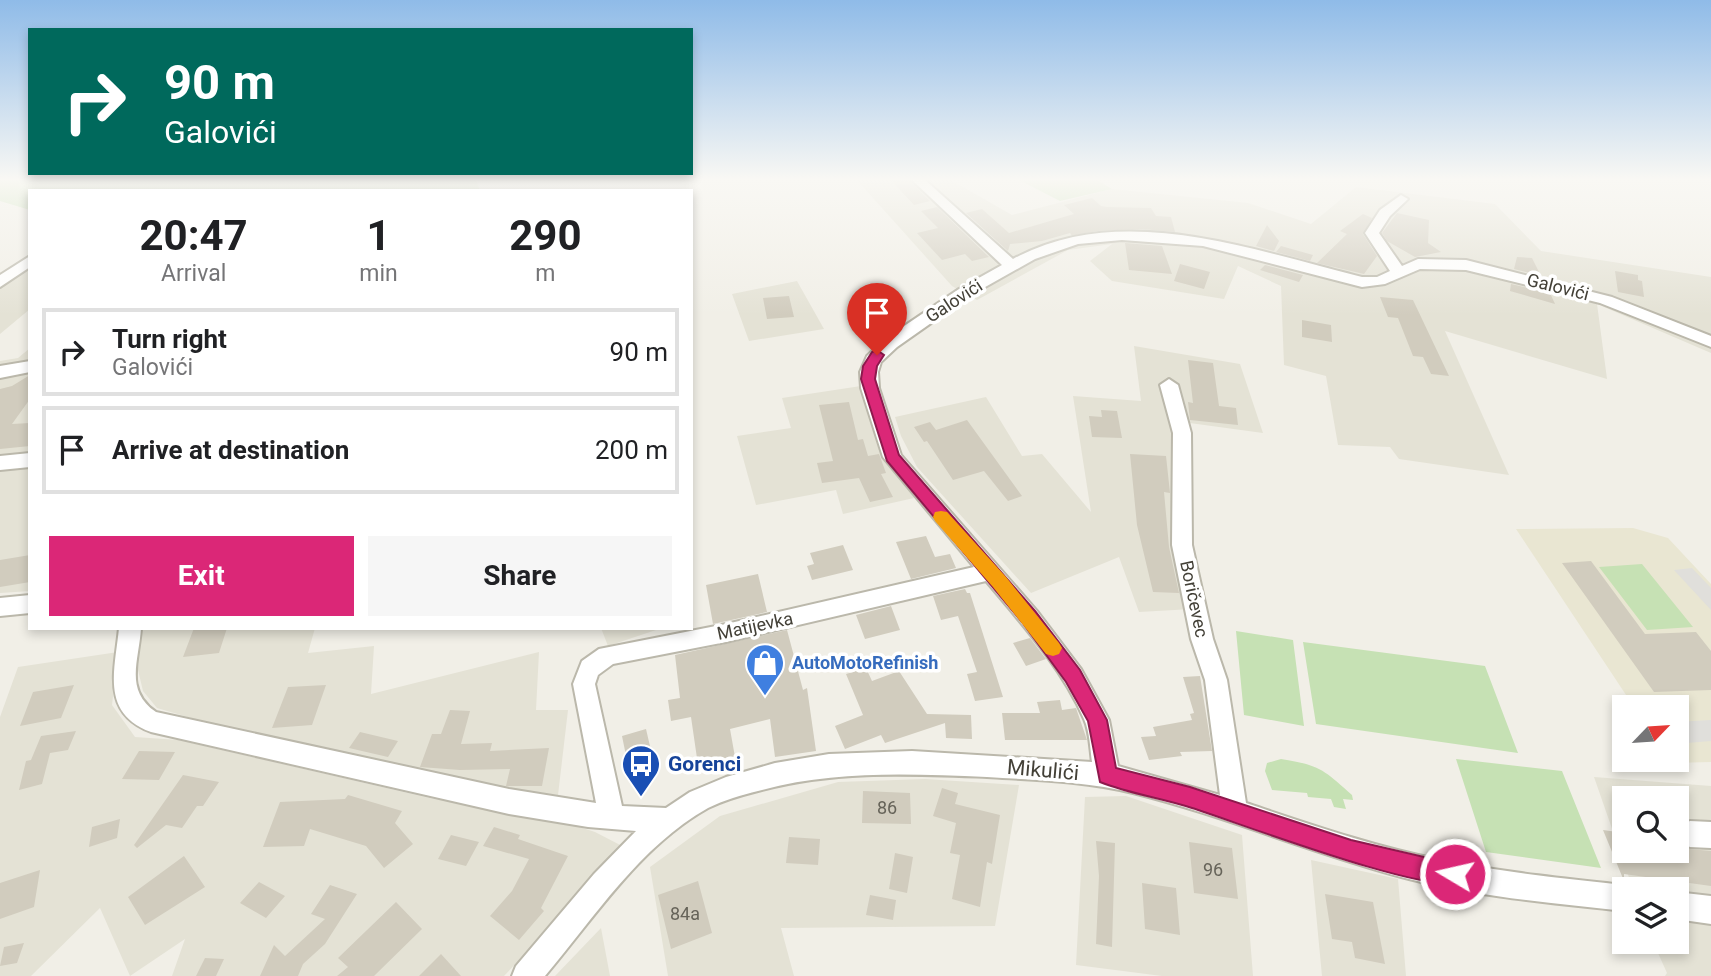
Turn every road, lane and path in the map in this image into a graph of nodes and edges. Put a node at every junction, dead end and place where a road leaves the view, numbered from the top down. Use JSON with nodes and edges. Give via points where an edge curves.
{"nodes":[{"id":1,"x":966,"y":225,"type":"edge"},
{"id":2,"x":1378,"y":225,"type":"edge"},
{"id":3,"x":28,"y":261,"type":"edge"},
{"id":4,"x":1011,"y":266,"type":"junction"},
{"id":5,"x":1398,"y":271,"type":"junction"},
{"id":6,"x":0,"y":282,"type":"edge"},
{"id":7,"x":1711,"y":342,"type":"edge"},
{"id":8,"x":28,"y":366,"type":"edge"},
{"id":9,"x":0,"y":372,"type":"edge"},
{"id":10,"x":1170,"y":385,"type":"dead end"},
{"id":11,"x":28,"y":460,"type":"edge"},
{"id":12,"x":0,"y":463,"type":"edge"},
{"id":13,"x":990,"y":572,"type":"junction"},
{"id":14,"x":28,"y":604,"type":"edge"},
{"id":15,"x":0,"y":607,"type":"edge"},
{"id":16,"x":130,"y":630,"type":"edge"},
{"id":17,"x":1107,"y":776,"type":"junction"},
{"id":18,"x":1235,"y":812,"type":"junction"},
{"id":19,"x":612,"y":817,"type":"junction"},
{"id":20,"x":667,"y":820,"type":"junction"},
{"id":21,"x":1612,"y":896,"type":"edge"},
{"id":22,"x":1689,"y":907,"type":"edge"},
{"id":23,"x":1711,"y":910,"type":"edge"},
{"id":24,"x":526,"y":976,"type":"edge"}],
"edges":[{"from":1,"to":4,"type":"street"},
{"from":2,"to":5,"type":"street","via":[[1373,233]]},
{"from":3,"to":6,"type":"street"},
{"from":4,"to":5,"type":"street","name":"Galovići","via":[[1069,242],[1122,236],[1210,243],[1362,282],[1380,281]]},
{"from":4,"to":13,"type":"street","name":"Galovići","via":[[891,343],[873,360],[869,372],[892,457]]},
{"from":5,"to":7,"type":"street","name":"Galovići","via":[[1426,262],[1466,265],[1606,300]]},
{"from":8,"to":9,"type":"street"},
{"from":10,"to":18,"type":"street","name":"Boričevec","via":[[1182,433],[1182,545],[1202,639],[1216,680]]},
{"from":11,"to":12,"type":"street"},
{"from":13,"to":17,"type":"street","name":"Galovići","via":[[1083,691],[1097,720]]},
{"from":13,"to":19,"type":"street","name":"Matijevka","via":[[596,662],[584,676],[584,684]]},
{"from":14,"to":15,"type":"street"},
{"from":16,"to":19,"type":"street","via":[[124,693],[132,710],[150,721],[460,793]]},
{"from":17,"to":18,"type":"street","name":"Mikulići"},
{"from":17,"to":20,"type":"street","name":"Mikulići","via":[[941,762],[820,765],[723,790]]},
{"from":18,"to":21,"type":"street","name":"Mikulići","via":[[1414,867]]},
{"from":19,"to":20,"type":"street"},
{"from":20,"to":24,"type":"street","name":"Mikulići","via":[[638,846]]},
{"from":22,"to":23,"type":"street"}]}
